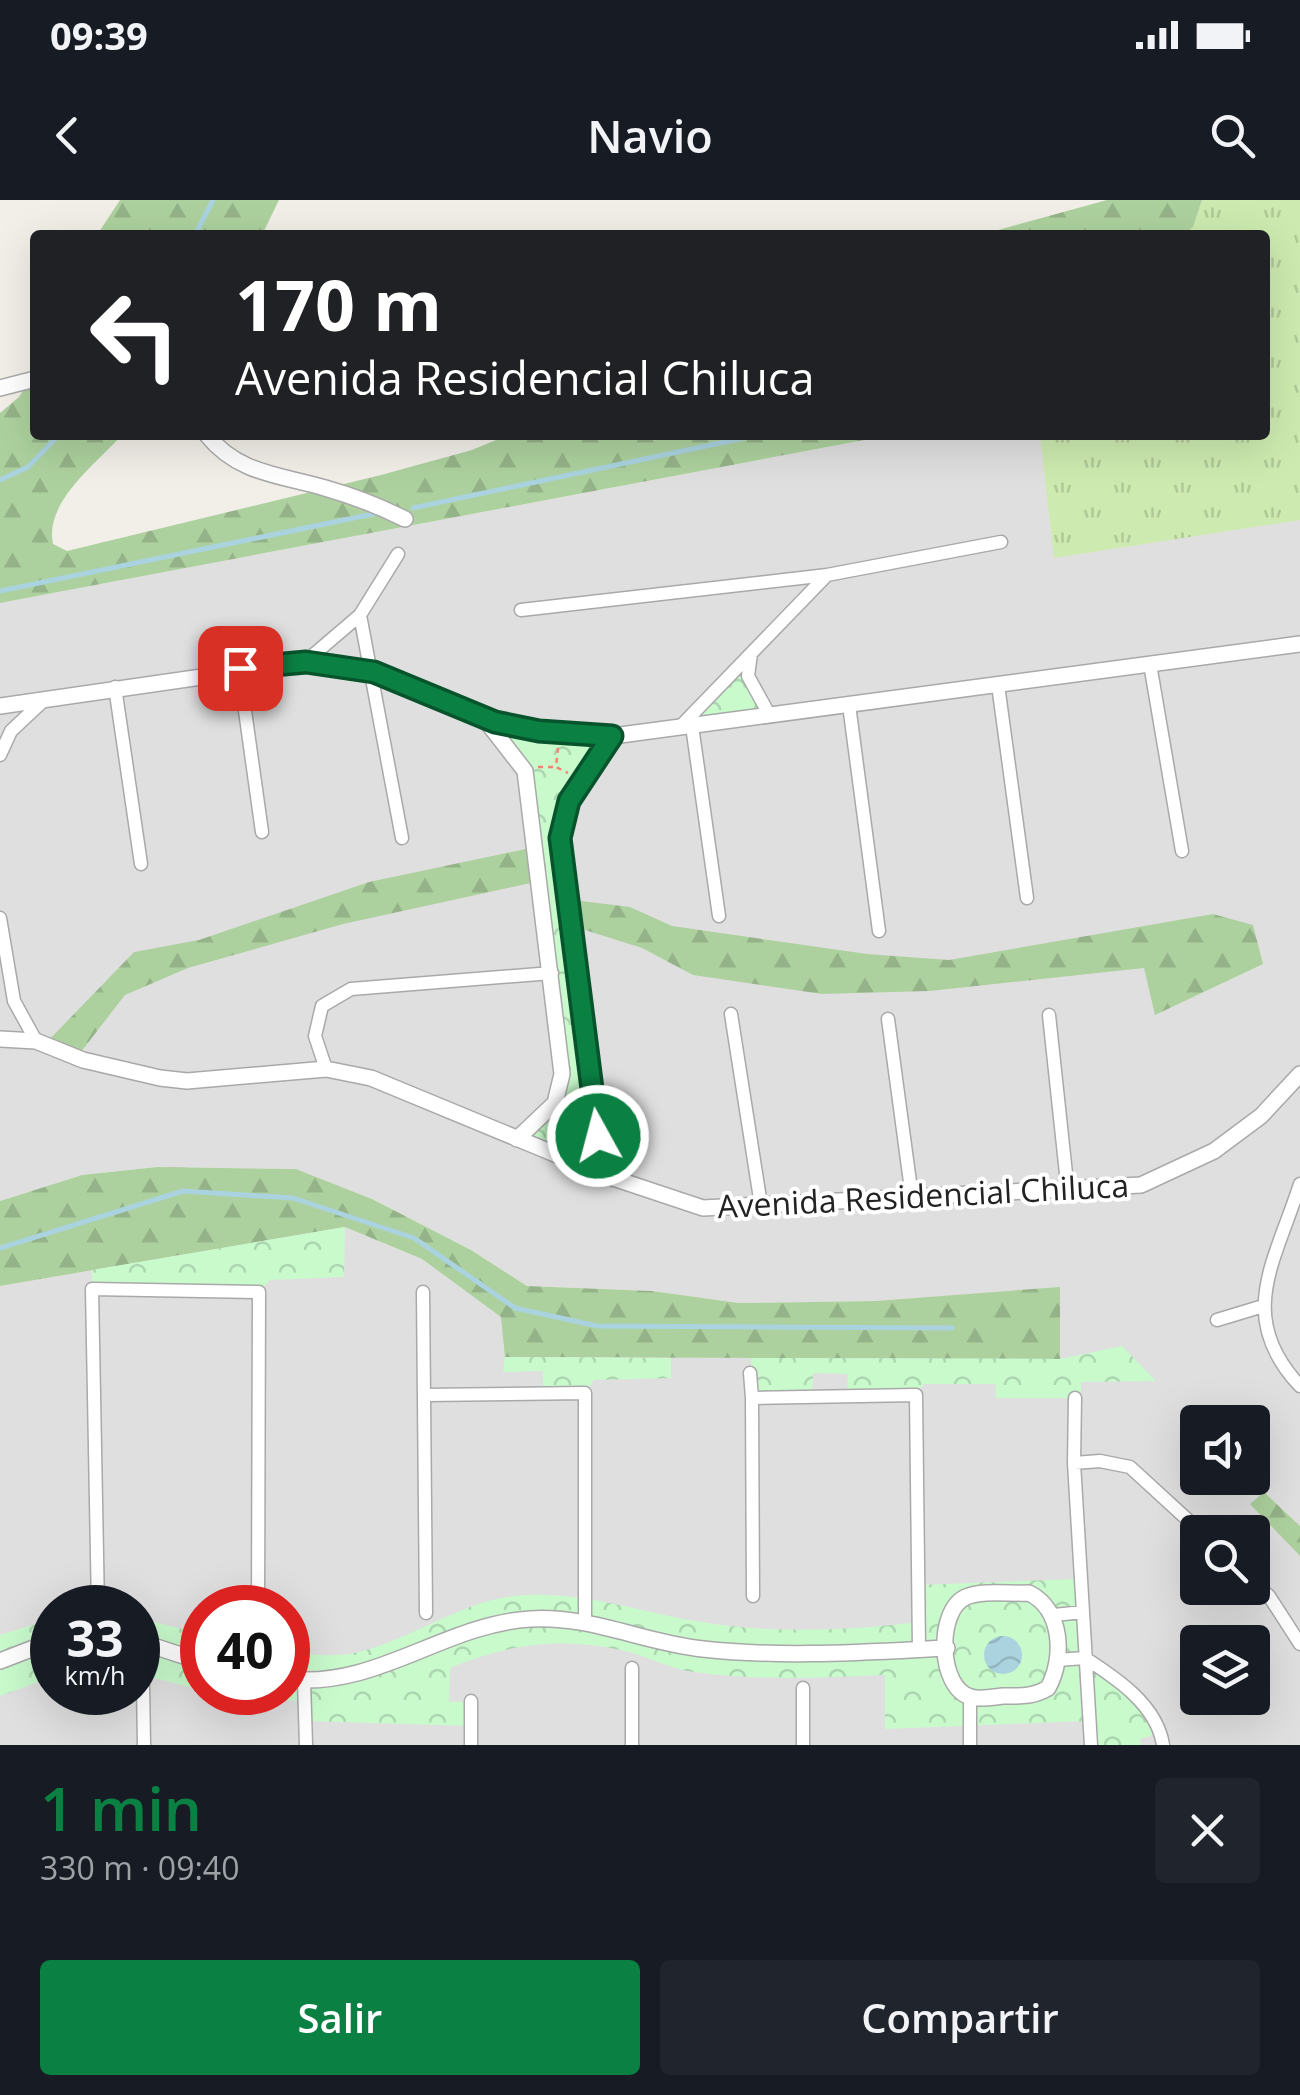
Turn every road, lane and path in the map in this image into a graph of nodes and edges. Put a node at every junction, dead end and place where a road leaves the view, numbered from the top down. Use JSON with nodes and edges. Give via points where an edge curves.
{"nodes":[{"id":1,"x":30,"y":380,"type":"edge"},
{"id":2,"x":0,"y":388,"type":"edge"},
{"id":3,"x":212,"y":440,"type":"edge"},
{"id":4,"x":405,"y":519,"type":"dead end"},
{"id":5,"x":1001,"y":542,"type":"dead end"},
{"id":6,"x":398,"y":554,"type":"dead end"},
{"id":7,"x":827,"y":576,"type":"junction"},
{"id":8,"x":521,"y":610,"type":"dead end"},
{"id":9,"x":360,"y":614,"type":"junction"},
{"id":10,"x":1298,"y":644,"type":"edge"},
{"id":11,"x":750,"y":654,"type":"junction"},
{"id":12,"x":306,"y":662,"type":"junction"},
{"id":13,"x":1300,"y":662,"type":"edge"},
{"id":14,"x":1150,"y":664,"type":"junction"},
{"id":15,"x":240,"y":668,"type":"junction"},
{"id":16,"x":374,"y":672,"type":"junction"},
{"id":17,"x":998,"y":685,"type":"junction"},
{"id":18,"x":115,"y":687,"type":"junction"},
{"id":19,"x":43,"y":701,"type":"junction"},
{"id":20,"x":850,"y":705,"type":"junction"},
{"id":21,"x":0,"y":706,"type":"edge"},
{"id":22,"x":770,"y":716,"type":"junction"},
{"id":23,"x":483,"y":718,"type":"junction"},
{"id":24,"x":685,"y":727,"type":"junction"},
{"id":25,"x":559,"y":733,"type":"junction"},
{"id":26,"x":612,"y":736,"type":"junction"},
{"id":27,"x":0,"y":755,"type":"edge"},
{"id":28,"x":582,"y":782,"type":"junction"},
{"id":29,"x":262,"y":832,"type":"dead end"},
{"id":30,"x":402,"y":838,"type":"dead end"},
{"id":31,"x":1182,"y":852,"type":"dead end"},
{"id":32,"x":141,"y":864,"type":"dead end"},
{"id":33,"x":1027,"y":898,"type":"dead end"},
{"id":34,"x":718,"y":916,"type":"dead end"},
{"id":35,"x":0,"y":918,"type":"edge"},
{"id":36,"x":879,"y":931,"type":"dead end"},
{"id":37,"x":552,"y":973,"type":"junction"},
{"id":38,"x":731,"y":1014,"type":"dead end"},
{"id":39,"x":1049,"y":1015,"type":"dead end"},
{"id":40,"x":888,"y":1019,"type":"dead end"},
{"id":41,"x":0,"y":1039,"type":"edge"},
{"id":42,"x":36,"y":1041,"type":"junction"},
{"id":43,"x":326,"y":1069,"type":"junction"},
{"id":44,"x":1300,"y":1074,"type":"edge"},
{"id":45,"x":517,"y":1139,"type":"junction"},
{"id":46,"x":613,"y":1178,"type":"junction"},
{"id":47,"x":1300,"y":1184,"type":"edge"},
{"id":48,"x":1068,"y":1192,"type":"junction"},
{"id":49,"x":912,"y":1196,"type":"junction"},
{"id":50,"x":761,"y":1206,"type":"junction"},
{"id":51,"x":423,"y":1292,"type":"dead end"},
{"id":52,"x":1260,"y":1308,"type":"junction"},
{"id":53,"x":1217,"y":1320,"type":"dead end"},
{"id":54,"x":750,"y":1373,"type":"dead end"},
{"id":55,"x":1300,"y":1386,"type":"edge"},
{"id":56,"x":424,"y":1395,"type":"junction"},
{"id":57,"x":752,"y":1398,"type":"junction"},
{"id":58,"x":1075,"y":1398,"type":"dead end"},
{"id":59,"x":1074,"y":1462,"type":"junction"},
{"id":60,"x":1182,"y":1515,"type":"edge"},
{"id":61,"x":98,"y":1585,"type":"edge"},
{"id":62,"x":258,"y":1585,"type":"edge"},
{"id":63,"x":753,"y":1596,"type":"dead end"},
{"id":64,"x":1270,"y":1599,"type":"edge"},
{"id":65,"x":1082,"y":1612,"type":"junction"},
{"id":66,"x":426,"y":1613,"type":"dead end"},
{"id":67,"x":1054,"y":1615,"type":"junction"},
{"id":68,"x":586,"y":1621,"type":"junction"},
{"id":69,"x":1300,"y":1644,"type":"edge"},
{"id":70,"x":947,"y":1648,"type":"junction"},
{"id":71,"x":30,"y":1649,"type":"edge"},
{"id":72,"x":918,"y":1649,"type":"junction"},
{"id":73,"x":1085,"y":1658,"type":"junction"},
{"id":74,"x":1057,"y":1660,"type":"junction"},
{"id":75,"x":0,"y":1661,"type":"edge"},
{"id":76,"x":632,"y":1668,"type":"dead end"},
{"id":77,"x":310,"y":1679,"type":"edge"},
{"id":78,"x":803,"y":1688,"type":"dead end"},
{"id":79,"x":970,"y":1697,"type":"junction"},
{"id":80,"x":471,"y":1701,"type":"dead end"},
{"id":81,"x":144,"y":1715,"type":"edge"},
{"id":82,"x":301,"y":1715,"type":"edge"},
{"id":83,"x":144,"y":1745,"type":"edge"},
{"id":84,"x":306,"y":1745,"type":"edge"},
{"id":85,"x":471,"y":1745,"type":"edge"},
{"id":86,"x":632,"y":1745,"type":"edge"},
{"id":87,"x":803,"y":1745,"type":"edge"},
{"id":88,"x":970,"y":1745,"type":"edge"},
{"id":89,"x":1091,"y":1745,"type":"edge"},
{"id":90,"x":1163,"y":1745,"type":"edge"}],
"edges":[{"from":1,"to":2,"type":"street"},
{"from":3,"to":4,"type":"street","via":[[254,470],[373,503]]},
{"from":5,"to":7,"type":"street"},
{"from":6,"to":9,"type":"street"},
{"from":7,"to":8,"type":"street"},
{"from":7,"to":11,"type":"street"},
{"from":9,"to":12,"type":"street"},
{"from":9,"to":16,"type":"street"},
{"from":10,"to":13,"type":"street"},
{"from":10,"to":14,"type":"street"},
{"from":11,"to":22,"type":"street","via":[[748,676]]},
{"from":11,"to":24,"type":"street"},
{"from":12,"to":15,"type":"street"},
{"from":12,"to":16,"type":"street"},
{"from":14,"to":17,"type":"street"},
{"from":14,"to":31,"type":"street"},
{"from":15,"to":18,"type":"street"},
{"from":15,"to":29,"type":"street"},
{"from":16,"to":23,"type":"street"},
{"from":16,"to":30,"type":"street"},
{"from":17,"to":20,"type":"street"},
{"from":17,"to":33,"type":"street"},
{"from":18,"to":19,"type":"street"},
{"from":18,"to":32,"type":"street"},
{"from":19,"to":21,"type":"street"},
{"from":19,"to":27,"type":"street","via":[[11,732]]},
{"from":20,"to":22,"type":"street"},
{"from":20,"to":36,"type":"street"},
{"from":22,"to":24,"type":"street"},
{"from":23,"to":25,"type":"street"},
{"from":23,"to":37,"type":"street","via":[[525,771]]},
{"from":24,"to":26,"type":"street"},
{"from":24,"to":34,"type":"street"},
{"from":25,"to":26,"type":"street"},
{"from":25,"to":28,"type":"path","via":[[556,767]]},
{"from":26,"to":28,"type":"street"},
{"from":28,"to":46,"type":"street","via":[[569,801],[560,838],[598,1136]]},
{"from":35,"to":42,"type":"street","via":[[14,1001]]},
{"from":37,"to":43,"type":"street","via":[[351,989],[322,1006],[315,1036]]},
{"from":37,"to":45,"type":"street","via":[[562,1074],[555,1102]]},
{"from":38,"to":50,"type":"street"},
{"from":39,"to":48,"type":"street"},
{"from":40,"to":49,"type":"street"},
{"from":41,"to":42,"type":"street","name":"Avenida Residencial Chiluca"},
{"from":42,"to":43,"type":"street","name":"Avenida Residencial Chiluca","via":[[160,1078]]},
{"from":43,"to":45,"type":"street","name":"Avenida Residencial Chiluca","via":[[371,1078]]},
{"from":44,"to":48,"type":"street","name":"Avenida Residencial Chiluca","via":[[1261,1116],[1178,1171],[1141,1185]]},
{"from":45,"to":46,"type":"street","name":"Avenida Residencial Chiluca"},
{"from":46,"to":50,"type":"street","name":"Avenida Residencial Chiluca","via":[[702,1208]]},
{"from":47,"to":52,"type":"street"},
{"from":48,"to":49,"type":"street","name":"Avenida Residencial Chiluca"},
{"from":49,"to":50,"type":"street","name":"Avenida Residencial Chiluca"},
{"from":51,"to":56,"type":"street"},
{"from":52,"to":53,"type":"street"},
{"from":52,"to":55,"type":"street","via":[[1278,1364]]},
{"from":54,"to":57,"type":"street"},
{"from":56,"to":66,"type":"street"},
{"from":56,"to":68,"type":"street","via":[[585,1393]]},
{"from":57,"to":63,"type":"street"},
{"from":57,"to":72,"type":"street","via":[[916,1394]]},
{"from":58,"to":59,"type":"street"},
{"from":59,"to":60,"type":"street","via":[[1130,1467]]},
{"from":59,"to":65,"type":"street"},
{"from":61,"to":62,"type":"street","via":[[92,1289],[259,1292]]},
{"from":64,"to":69,"type":"street"},
{"from":65,"to":67,"type":"street"},
{"from":65,"to":73,"type":"street"},
{"from":67,"to":70,"type":"street","via":[[1046,1601],[1028,1593],[968,1596],[952,1606]]},
{"from":67,"to":74,"type":"street"},
{"from":68,"to":72,"type":"street","via":[[698,1649],[765,1655]]},
{"from":68,"to":77,"type":"street","via":[[529,1619],[484,1628],[368,1673]]},
{"from":70,"to":72,"type":"street"},
{"from":70,"to":79,"type":"street","via":[[949,1674]]},
{"from":71,"to":75,"type":"street"},
{"from":73,"to":74,"type":"street"},
{"from":73,"to":89,"type":"street"},
{"from":73,"to":90,"type":"street","via":[[1144,1706]]},
{"from":74,"to":79,"type":"street","via":[[1048,1688],[1035,1695]]},
{"from":76,"to":86,"type":"street"},
{"from":78,"to":87,"type":"street"},
{"from":79,"to":88,"type":"street"},
{"from":80,"to":85,"type":"street"},
{"from":81,"to":83,"type":"street"},
{"from":82,"to":84,"type":"street"}]}
